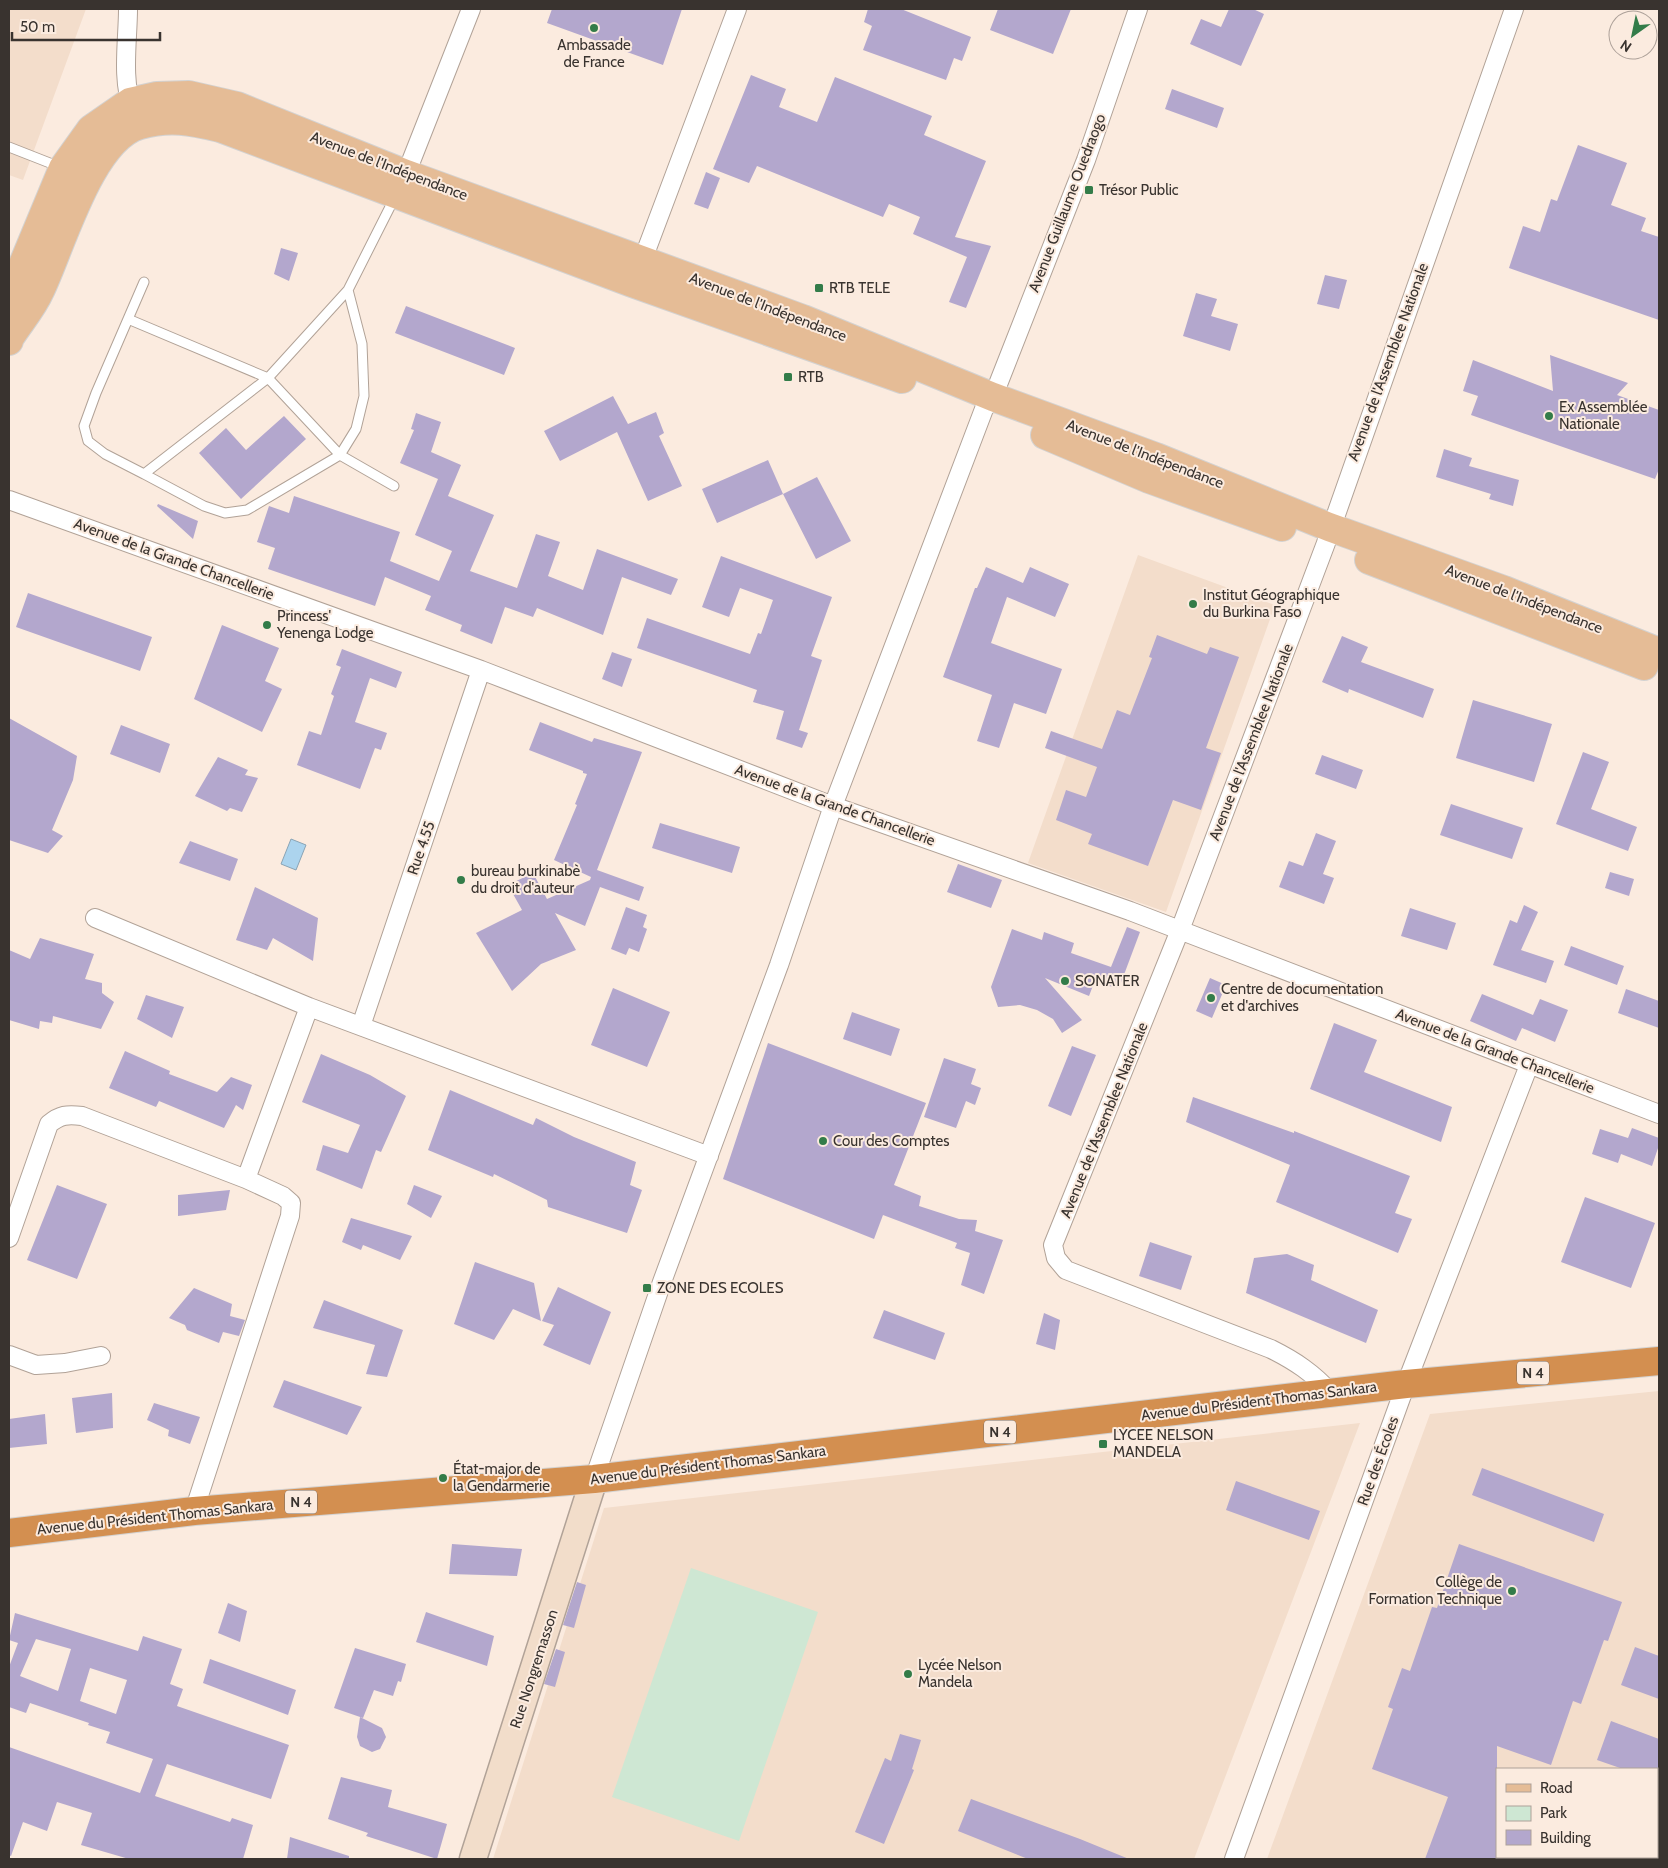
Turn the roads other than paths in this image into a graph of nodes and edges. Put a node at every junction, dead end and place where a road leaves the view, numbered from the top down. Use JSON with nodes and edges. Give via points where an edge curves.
{"nodes":[{"id":1,"x":128,"y":9,"type":"edge"},
{"id":2,"x":472,"y":9,"type":"edge"},
{"id":3,"x":737,"y":9,"type":"edge"},
{"id":4,"x":1138,"y":9,"type":"edge"},
{"id":5,"x":1514,"y":9,"type":"edge"},
{"id":6,"x":134,"y":114,"type":"junction"},
{"id":7,"x":9,"y":147,"type":"edge"},
{"id":8,"x":63,"y":168,"type":"junction"},
{"id":9,"x":402,"y":184,"type":"junction"},
{"id":10,"x":643,"y":259,"type":"junction"},
{"id":11,"x":15,"y":266,"type":"edge"},
{"id":12,"x":50,"y":266,"type":"junction"},
{"id":13,"x":144,"y":282,"type":"dead end"},
{"id":14,"x":348,"y":290,"type":"junction"},
{"id":15,"x":40,"y":292,"type":"junction"},
{"id":16,"x":10,"y":293,"type":"edge"},
{"id":17,"x":128,"y":319,"type":"junction"},
{"id":18,"x":10,"y":339,"type":"edge"},
{"id":19,"x":268,"y":378,"type":"junction"},
{"id":20,"x":988,"y":403,"type":"junction"},
{"id":21,"x":340,"y":455,"type":"junction"},
{"id":22,"x":144,"y":474,"type":"junction"},
{"id":23,"x":394,"y":486,"type":"dead end"},
{"id":24,"x":9,"y":500,"type":"edge"},
{"id":25,"x":1328,"y":535,"type":"junction"},
{"id":26,"x":1500,"y":600,"type":"junction"},
{"id":27,"x":1659,"y":652,"type":"edge"},
{"id":28,"x":481,"y":670,"type":"junction"},
{"id":29,"x":1659,"y":672,"type":"edge"},
{"id":30,"x":833,"y":806,"type":"junction"},
{"id":31,"x":95,"y":918,"type":"dead end"},
{"id":32,"x":1180,"y":930,"type":"junction"},
{"id":33,"x":309,"y":1007,"type":"junction"},
{"id":34,"x":361,"y":1026,"type":"junction"},
{"id":35,"x":1529,"y":1065,"type":"junction"},
{"id":36,"x":1659,"y":1114,"type":"edge"},
{"id":37,"x":709,"y":1156,"type":"junction"},
{"id":38,"x":246,"y":1179,"type":"junction"},
{"id":39,"x":9,"y":1238,"type":"edge"},
{"id":40,"x":9,"y":1355,"type":"edge"},
{"id":41,"x":101,"y":1356,"type":"dead end"},
{"id":42,"x":1659,"y":1362,"type":"edge"},
{"id":43,"x":1406,"y":1384,"type":"junction"},
{"id":44,"x":1331,"y":1393,"type":"junction"},
{"id":45,"x":594,"y":1479,"type":"junction"},
{"id":46,"x":194,"y":1511,"type":"junction"},
{"id":47,"x":10,"y":1536,"type":"edge"},
{"id":48,"x":473,"y":1859,"type":"edge"},
{"id":49,"x":1234,"y":1859,"type":"edge"}],
"edges":[{"from":1,"to":6,"type":"street","via":[[127,76]]},
{"from":2,"to":9,"type":"street"},
{"from":3,"to":10,"type":"street"},
{"from":4,"to":20,"type":"street","name":"Avenue Guillaume Ouedraogo","via":[[1086,160]]},
{"from":5,"to":25,"type":"street","name":"Avenue de l'Assemblee Nationale"},
{"from":6,"to":8,"type":"main road","name":"Avenue de l'Indépendance","via":[[92,129]]},
{"from":6,"to":9,"type":"main road","name":"Avenue de l'Indépendance","via":[[220,128]]},
{"from":6,"to":12,"type":"main road","name":"Avenue de l'Indépendance","via":[[89,175]]},
{"from":7,"to":8,"type":"lane"},
{"from":8,"to":11,"type":"main road","name":"Avenue de l'Indépendance"},
{"from":9,"to":10,"type":"main road","name":"Avenue de l'Indépendance"},
{"from":9,"to":14,"type":"lane"},
{"from":9,"to":20,"type":"main road","name":"Avenue de l'Indépendance","via":[[632,283]]},
{"from":10,"to":20,"type":"main road","name":"Avenue de l'Indépendance","via":[[803,319]]},
{"from":11,"to":12,"type":"main road"},
{"from":11,"to":16,"type":"main road","name":"Avenue de l'Indépendance"},
{"from":12,"to":15,"type":"main road","name":"Avenue de l'Indépendance"},
{"from":13,"to":17,"type":"lane"},
{"from":14,"to":19,"type":"lane"},
{"from":14,"to":21,"type":"lane","via":[[362,344],[364,396],[356,429]]},
{"from":15,"to":16,"type":"main road"},
{"from":15,"to":18,"type":"main road","name":"Avenue de l'Indépendance"},
{"from":16,"to":18,"type":"main road","name":"Avenue de l'Indépendance"},
{"from":17,"to":19,"type":"lane"},
{"from":17,"to":22,"type":"lane","via":[[84,426],[88,441],[105,454]]},
{"from":19,"to":21,"type":"lane"},
{"from":19,"to":22,"type":"lane"},
{"from":20,"to":25,"type":"main road","name":"Avenue de l'Indépendance"},
{"from":20,"to":30,"type":"street","name":"Avenue Guillaume Ouedraogo"},
{"from":21,"to":22,"type":"lane","via":[[247,510],[225,513],[204,506]]},
{"from":21,"to":23,"type":"lane"},
{"from":24,"to":28,"type":"street","name":"Avenue de la Grande Chancellerie"},
{"from":25,"to":26,"type":"main road","name":"Avenue de l'Indépendance"},
{"from":25,"to":32,"type":"street","name":"Avenue de l'Assemblee Nationale"},
{"from":26,"to":27,"type":"main road","name":"Avenue de l'Indépendance"},
{"from":26,"to":29,"type":"main road","name":"Avenue de l'Indépendance"},
{"from":28,"to":30,"type":"street","name":"Avenue de la Grande Chancellerie"},
{"from":28,"to":34,"type":"street","name":"Rue 4.55"},
{"from":30,"to":32,"type":"street","name":"Avenue de la Grande Chancellerie"},
{"from":30,"to":37,"type":"street","name":"Avenue Guillaume Ouedraogo"},
{"from":31,"to":33,"type":"street"},
{"from":32,"to":35,"type":"street","name":"Avenue de la Grande Chancellerie"},
{"from":32,"to":44,"type":"street","name":"Avenue de l'Assemblee Nationale","via":[[1054,1245],[1056,1258],[1066,1270],[1271,1349],[1295,1361]]},
{"from":33,"to":34,"type":"street"},
{"from":33,"to":38,"type":"street"},
{"from":34,"to":37,"type":"street"},
{"from":35,"to":36,"type":"street","name":"Avenue de la Grande Chancellerie"},
{"from":35,"to":43,"type":"street","name":"Rue des Écoles"},
{"from":37,"to":45,"type":"street","name":"Avenue Guillaume Ouedraogo"},
{"from":38,"to":39,"type":"street","via":[[82,1116],[58,1116],[49,1124]]},
{"from":38,"to":46,"type":"street","via":[[283,1196],[290,1203],[290,1216]]},
{"from":40,"to":41,"type":"street","via":[[36,1364],[65,1363]]},
{"from":42,"to":43,"type":"highway","number":"N 4"},
{"from":43,"to":44,"type":"highway","name":"Avenue du Président Thomas Sankara","number":"N 4"},
{"from":43,"to":49,"type":"street","name":"Rue des Écoles"},
{"from":44,"to":45,"type":"highway","name":"Avenue du Président Thomas Sankara","number":"N 4"},
{"from":45,"to":46,"type":"highway","name":"Avenue du Président Thomas Sankara","number":"N 4"},
{"from":45,"to":48,"type":"street","name":"Rue Nongremasson"},
{"from":46,"to":47,"type":"highway","name":"Avenue du Président Thomas Sankara","number":"N 4"}]}
